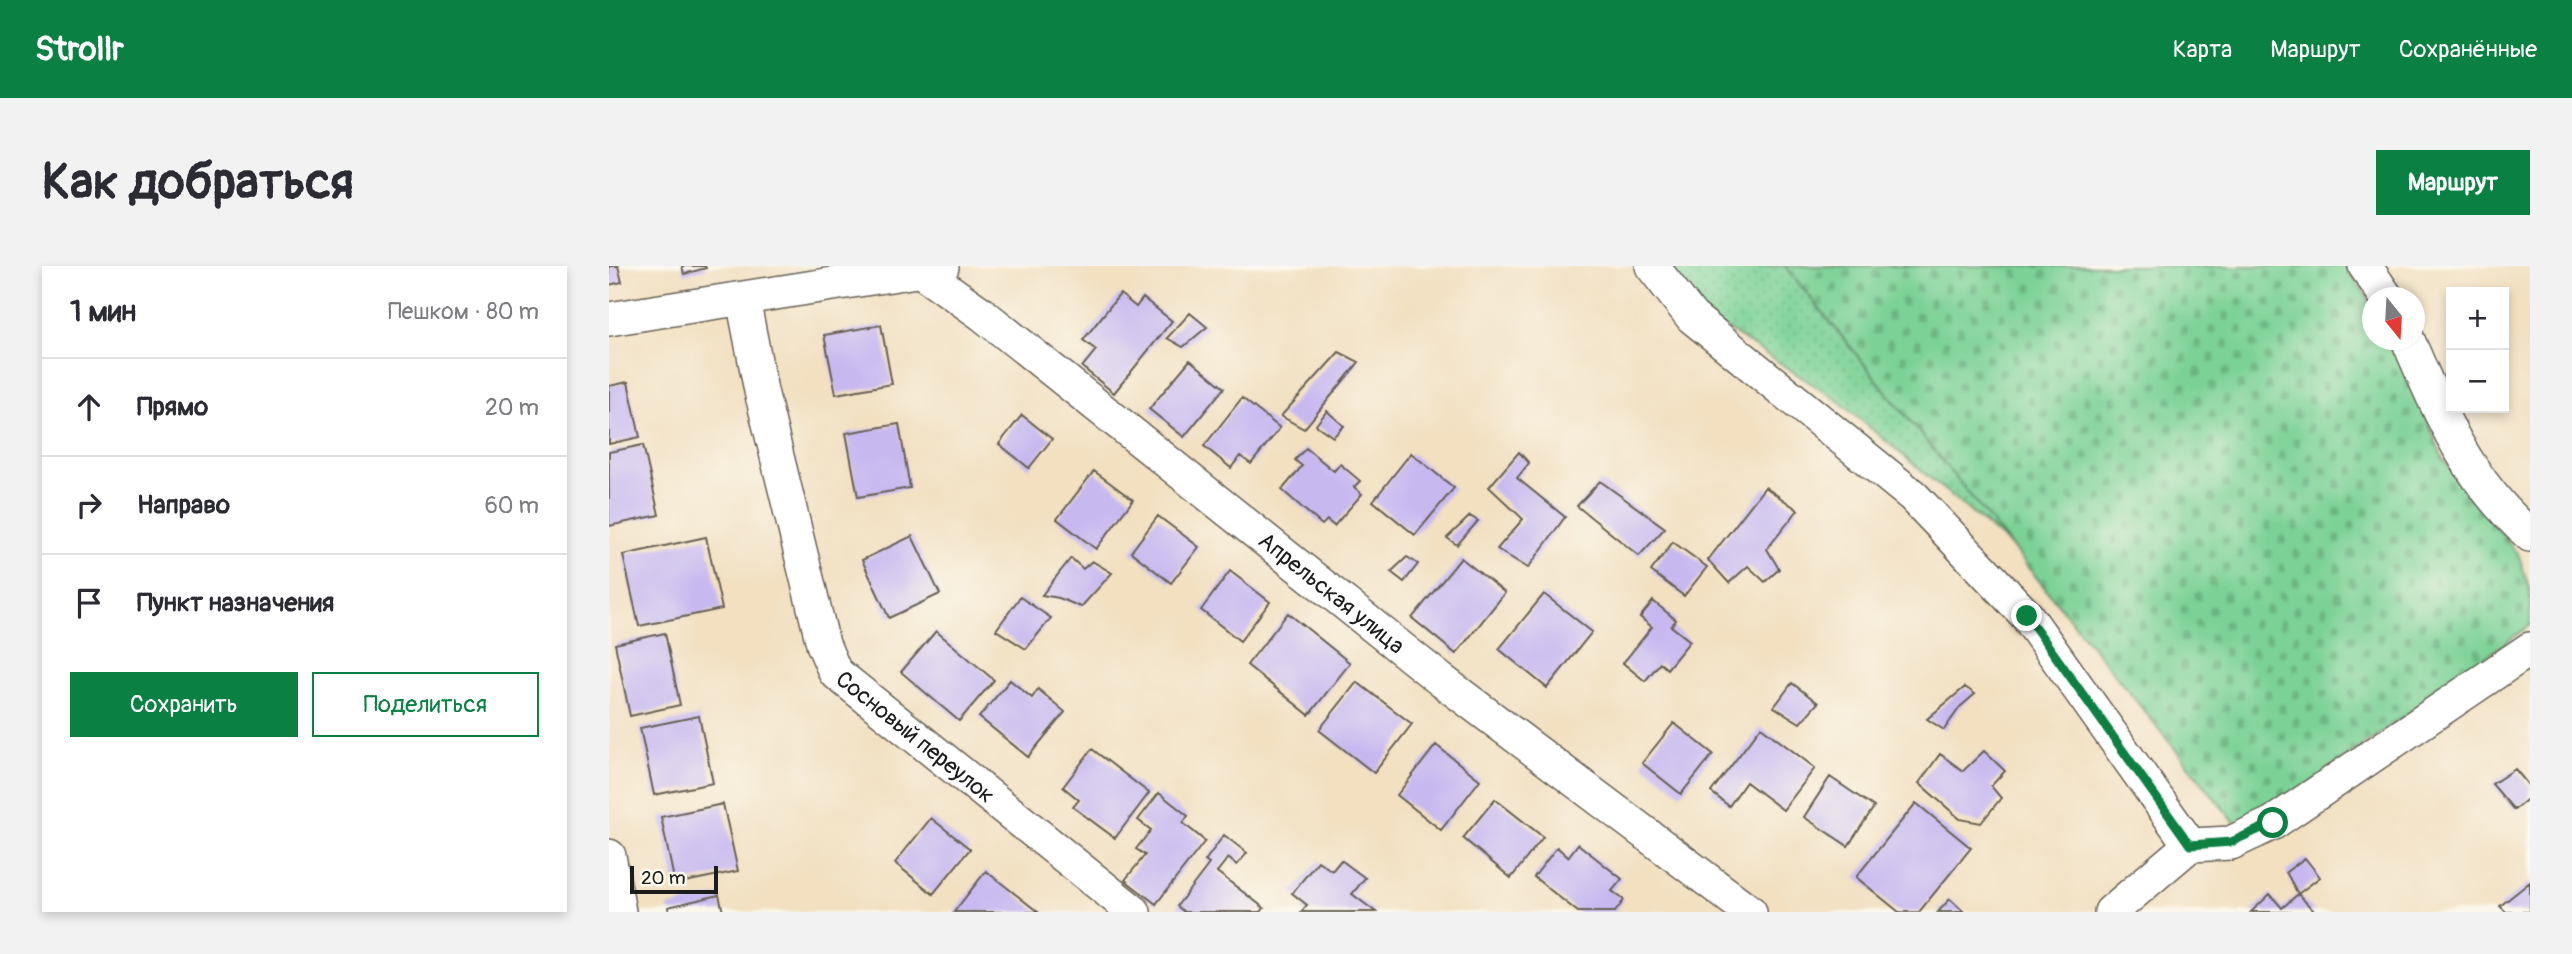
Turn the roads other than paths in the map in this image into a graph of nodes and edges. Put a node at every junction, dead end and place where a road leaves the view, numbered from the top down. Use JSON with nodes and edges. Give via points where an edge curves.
{"nodes":[{"id":1,"x":1652,"y":266,"type":"edge"},
{"id":2,"x":2365,"y":266,"type":"edge"},
{"id":3,"x":930,"y":268,"type":"edge"},
{"id":4,"x":2379,"y":287,"type":"edge"},
{"id":5,"x":743,"y":299,"type":"junction"},
{"id":6,"x":609,"y":319,"type":"edge"},
{"id":7,"x":2412,"y":350,"type":"edge"},
{"id":8,"x":2530,"y":534,"type":"edge"},
{"id":9,"x":2530,"y":649,"type":"edge"},
{"id":10,"x":2190,"y":845,"type":"junction"},
{"id":11,"x":609,"y":856,"type":"edge"},
{"id":12,"x":619,"y":912,"type":"edge"},
{"id":13,"x":1134,"y":912,"type":"edge"},
{"id":14,"x":1750,"y":912,"type":"edge"},
{"id":15,"x":2112,"y":912,"type":"edge"}],
"edges":[{"from":1,"to":10,"type":"street","via":[[1692,317],[1913,496],[2027,616]]},
{"from":2,"to":4,"type":"street"},
{"from":3,"to":5,"type":"street"},
{"from":3,"to":14,"type":"street","name":"Апрельская улица","via":[[1441,680]]},
{"from":5,"to":6,"type":"street"},
{"from":5,"to":13,"type":"street","name":"Сосновый переулок","via":[[820,630],[835,671]]},
{"from":7,"to":8,"type":"street","via":[[2475,477]]},
{"from":9,"to":10,"type":"street","via":[[2273,823],[2231,842]]},
{"from":10,"to":15,"type":"street"},
{"from":11,"to":12,"type":"street"}]}
